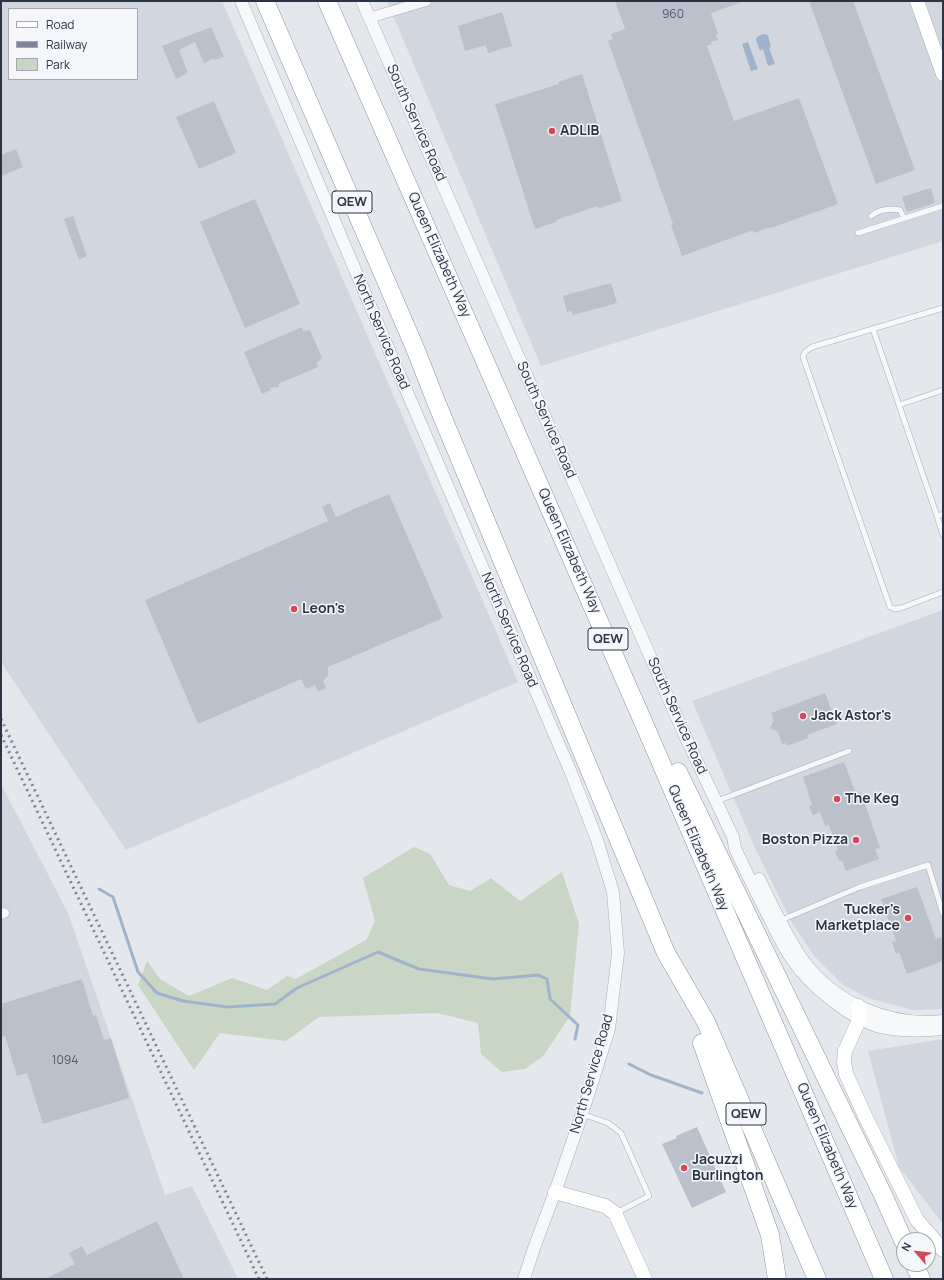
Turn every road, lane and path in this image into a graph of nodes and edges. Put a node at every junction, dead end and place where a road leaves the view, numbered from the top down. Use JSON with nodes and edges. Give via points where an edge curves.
{"nodes":[{"id":1,"x":241,"y":1,"type":"edge"},
{"id":2,"x":265,"y":1,"type":"edge"},
{"id":3,"x":327,"y":1,"type":"edge"},
{"id":4,"x":362,"y":1,"type":"edge"},
{"id":5,"x":426,"y":1,"type":"edge"},
{"id":6,"x":917,"y":1,"type":"edge"},
{"id":7,"x":369,"y":18,"type":"junction"},
{"id":8,"x":943,"y":74,"type":"edge"},
{"id":9,"x":943,"y":206,"type":"edge"},
{"id":10,"x":871,"y":216,"type":"dead end"},
{"id":11,"x":904,"y":218,"type":"junction"},
{"id":12,"x":858,"y":232,"type":"dead end"},
{"id":13,"x":943,"y":308,"type":"edge"},
{"id":14,"x":873,"y":329,"type":"junction"},
{"id":15,"x":943,"y":390,"type":"edge"},
{"id":16,"x":899,"y":405,"type":"junction"},
{"id":17,"x":943,"y":514,"type":"edge"},
{"id":18,"x":937,"y":516,"type":"junction"},
{"id":19,"x":943,"y":535,"type":"edge"},
{"id":20,"x":943,"y":592,"type":"edge"},
{"id":21,"x":645,"y":726,"type":"junction"},
{"id":22,"x":849,"y":751,"type":"dead end"},
{"id":23,"x":716,"y":802,"type":"junction"},
{"id":24,"x":943,"y":914,"type":"edge"},
{"id":25,"x":776,"y":922,"type":"junction"},
{"id":26,"x":666,"y":953,"type":"junction"},
{"id":27,"x":859,"y":1012,"type":"junction"},
{"id":28,"x":943,"y":1021,"type":"edge"},
{"id":29,"x":943,"y":1029,"type":"edge"},
{"id":30,"x":582,"y":1114,"type":"junction"},
{"id":31,"x":556,"y":1192,"type":"junction"},
{"id":32,"x":615,"y":1213,"type":"junction"},
{"id":33,"x":899,"y":1232,"type":"edge"},
{"id":34,"x":943,"y":1250,"type":"edge"},
{"id":35,"x":524,"y":1279,"type":"edge"},
{"id":36,"x":645,"y":1279,"type":"edge"},
{"id":37,"x":777,"y":1279,"type":"edge"},
{"id":38,"x":817,"y":1279,"type":"edge"},
{"id":39,"x":884,"y":1279,"type":"edge"}],
"edges":[{"from":1,"to":30,"type":"street","name":"North Service Road","via":[[572,775],[597,840],[612,892],[618,953],[609,1029]]},
{"from":2,"to":26,"type":"highway","number":"QEW","via":[[415,348],[436,404]]},
{"from":3,"to":21,"type":"highway","name":"Queen Elizabeth Way","number":"QEW"},
{"from":4,"to":7,"type":"street","name":"South Service Road"},
{"from":5,"to":7,"type":"street"},
{"from":6,"to":8,"type":"main road"},
{"from":7,"to":23,"type":"street","name":"South Service Road"},
{"from":9,"to":11,"type":"lane"},
{"from":10,"to":11,"type":"lane","via":[[878,211],[895,209],[900,210]]},
{"from":11,"to":12,"type":"lane"},
{"from":13,"to":14,"type":"lane"},
{"from":14,"to":16,"type":"lane"},
{"from":14,"to":20,"type":"lane","via":[[812,348],[805,352],[803,357],[890,607],[901,608]]},
{"from":15,"to":16,"type":"lane"},
{"from":16,"to":18,"type":"lane"},
{"from":17,"to":18,"type":"lane"},
{"from":18,"to":19,"type":"lane"},
{"from":21,"to":33,"type":"highway","via":[[673,762]]},
{"from":21,"to":39,"type":"highway","name":"Queen Elizabeth Way","number":"QEW"},
{"from":22,"to":23,"type":"lane"},
{"from":23,"to":25,"type":"street","name":"South Service Road","via":[[733,837],[735,848]]},
{"from":24,"to":25,"type":"lane","via":[[928,865],[860,887]]},
{"from":25,"to":27,"type":"street","name":"South Service Road","via":[[790,956],[809,981],[830,998]]},
{"from":26,"to":37,"type":"highway","via":[[710,1062],[770,1235]]},
{"from":26,"to":38,"type":"highway","number":"QEW","via":[[706,1022]]},
{"from":27,"to":28,"type":"street","name":"South Service Road","via":[[900,1020]]},
{"from":27,"to":29,"type":"street","name":"South Service Road","via":[[874,1025],[925,1031]]},
{"from":27,"to":34,"type":"main road","via":[[845,1051],[846,1074],[917,1220]]},
{"from":30,"to":31,"type":"street","name":"North Service Road"},
{"from":30,"to":32,"type":"lane","via":[[608,1123],[621,1133],[649,1196]]},
{"from":31,"to":32,"type":"main road","via":[[605,1206]]},
{"from":31,"to":35,"type":"street","name":"North Service Road"},
{"from":32,"to":36,"type":"main road"}]}
